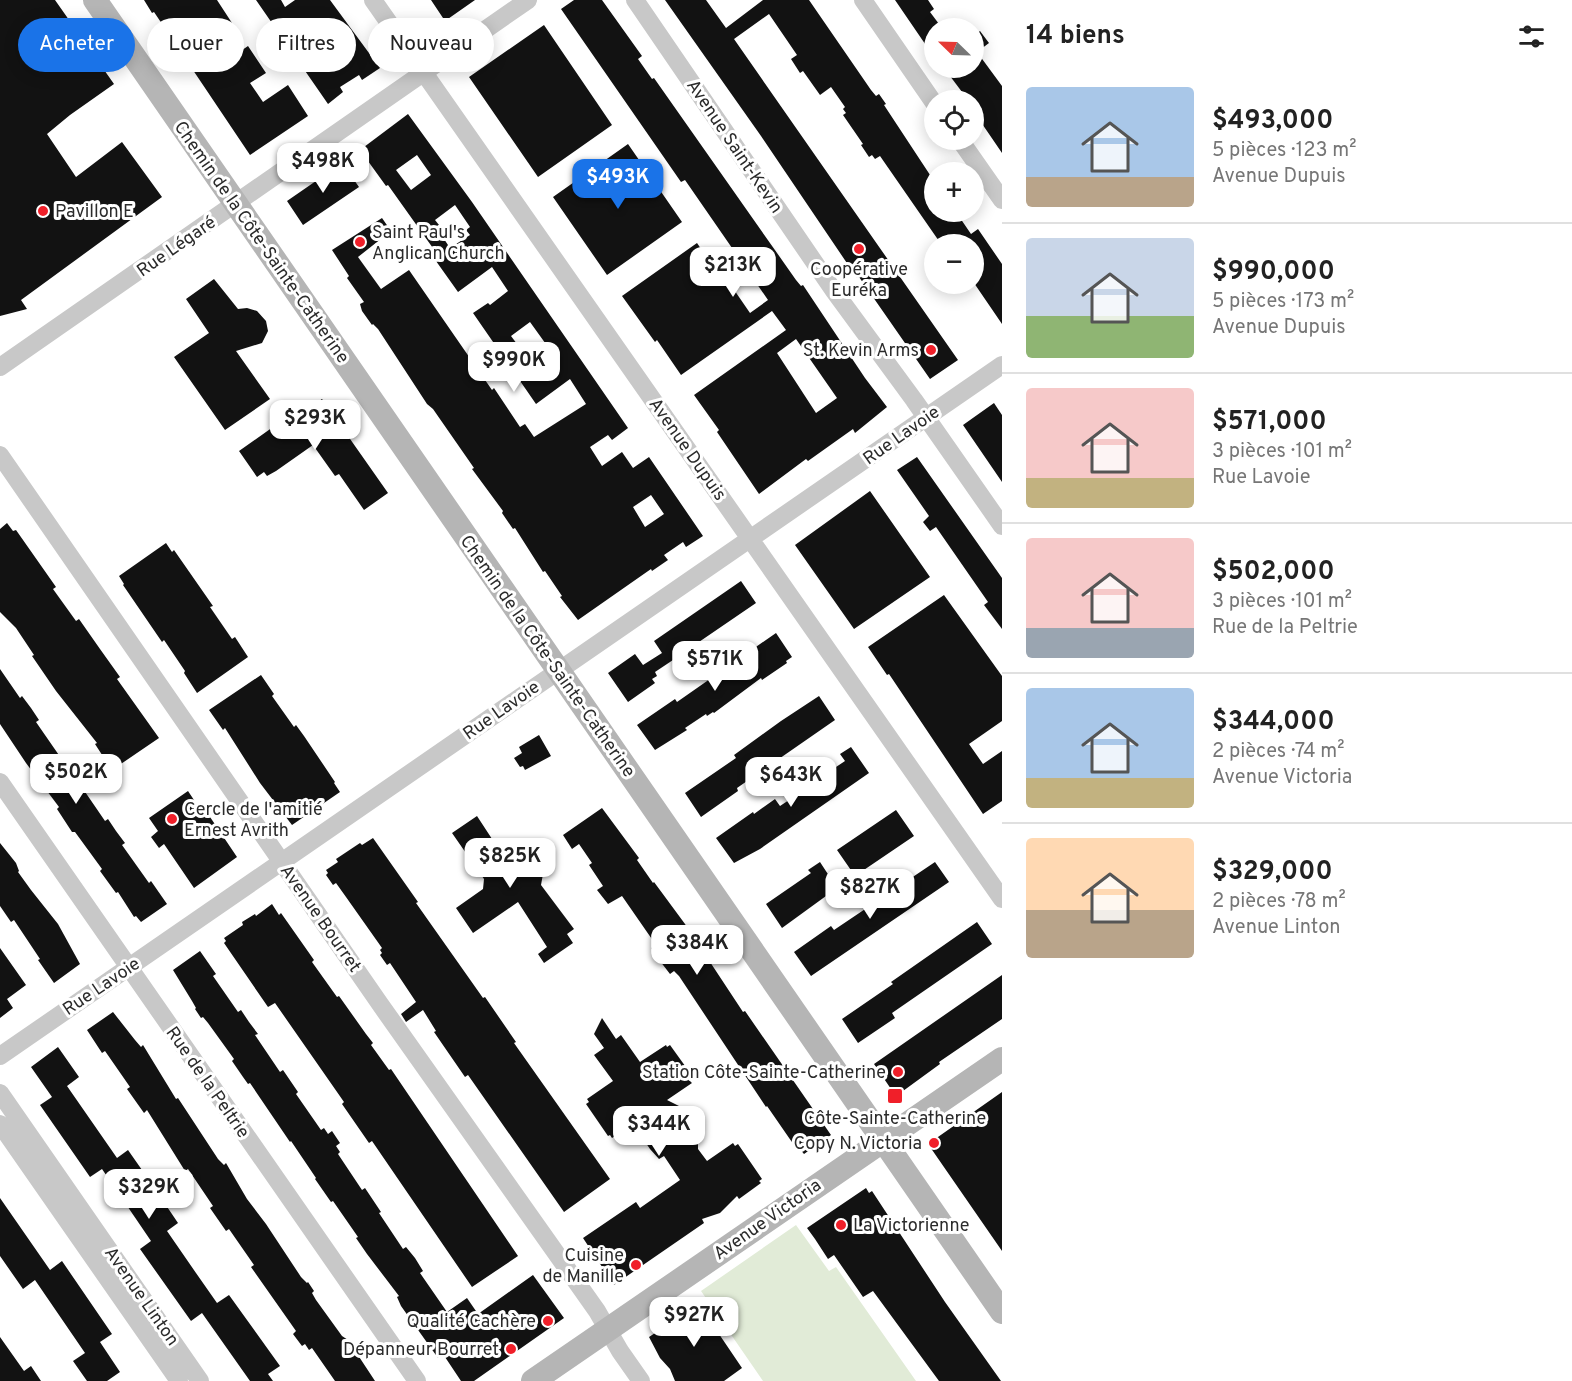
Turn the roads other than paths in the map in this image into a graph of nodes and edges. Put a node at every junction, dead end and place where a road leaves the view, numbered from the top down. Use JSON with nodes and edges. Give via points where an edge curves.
{"nodes":[{"id":1,"x":95,"y":0,"type":"edge"},
{"id":2,"x":373,"y":0,"type":"edge"},
{"id":3,"x":528,"y":0,"type":"edge"},
{"id":4,"x":635,"y":0,"type":"edge"},
{"id":5,"x":863,"y":0,"type":"edge"},
{"id":6,"x":386,"y":18,"type":"edge"},
{"id":7,"x":494,"y":24,"type":"edge"},
{"id":8,"x":424,"y":72,"type":"joint"},
{"id":9,"x":925,"y":90,"type":"edge"},
{"id":10,"x":967,"y":150,"type":"edge"},
{"id":11,"x":1002,"y":200,"type":"edge"},
{"id":12,"x":235,"y":204,"type":"junction"},
{"id":13,"x":1002,"y":365,"type":"edge"},
{"id":14,"x":0,"y":367,"type":"edge"},
{"id":15,"x":926,"y":418,"type":"junction"},
{"id":16,"x":0,"y":455,"type":"edge"},
{"id":17,"x":1002,"y":526,"type":"edge"},
{"id":18,"x":751,"y":539,"type":"junction"},
{"id":19,"x":558,"y":671,"type":"junction"},
{"id":20,"x":0,"y":782,"type":"edge"},
{"id":21,"x":282,"y":862,"type":"junction"},
{"id":22,"x":1002,"y":899,"type":"edge"},
{"id":23,"x":129,"y":968,"type":"junction"},
{"id":24,"x":0,"y":1056,"type":"edge"},
{"id":25,"x":1002,"y":1059,"type":"edge"},
{"id":26,"x":0,"y":1093,"type":"edge"},
{"id":27,"x":0,"y":1124,"type":"edge"},
{"id":28,"x":882,"y":1139,"type":"junction"},
{"id":29,"x":1002,"y":1312,"type":"edge"},
{"id":30,"x":608,"y":1329,"type":"junction"},
{"id":31,"x":179,"y":1381,"type":"edge"},
{"id":32,"x":200,"y":1381,"type":"edge"},
{"id":33,"x":417,"y":1381,"type":"edge"},
{"id":34,"x":533,"y":1381,"type":"edge"},
{"id":35,"x":641,"y":1381,"type":"edge"}],
"edges":[{"from":1,"to":12,"type":"main road","name":"Chemin de la Côte-Sainte-Catherine"},
{"from":2,"to":6,"type":"street","name":"Avenue Dupuis"},
{"from":3,"to":7,"type":"street","name":"Rue Légaré"},
{"from":4,"to":15,"type":"street","name":"Avenue Saint-Kevin"},
{"from":5,"to":9,"type":"street"},
{"from":8,"to":12,"type":"street","name":"Rue Légaré"},
{"from":8,"to":18,"type":"street","name":"Avenue Dupuis"},
{"from":10,"to":11,"type":"street"},
{"from":12,"to":14,"type":"street","name":"Rue Légaré"},
{"from":12,"to":19,"type":"main road","name":"Chemin de la Côte-Sainte-Catherine"},
{"from":13,"to":15,"type":"street","name":"Rue Lavoie"},
{"from":15,"to":17,"type":"street","name":"Avenue Saint-Kevin"},
{"from":15,"to":18,"type":"street","name":"Rue Lavoie"},
{"from":16,"to":21,"type":"street","name":"Avenue Bourret"},
{"from":18,"to":19,"type":"street","name":"Rue Lavoie"},
{"from":18,"to":22,"type":"street","name":"Avenue Dupuis"},
{"from":19,"to":21,"type":"street","name":"Rue Lavoie"},
{"from":19,"to":28,"type":"main road","name":"Chemin de la Côte-Sainte-Catherine"},
{"from":20,"to":23,"type":"street","name":"Rue de la Peltrie"},
{"from":21,"to":23,"type":"street","name":"Rue Lavoie"},
{"from":21,"to":30,"type":"street","name":"Avenue Bourret"},
{"from":23,"to":24,"type":"street","name":"Rue Lavoie"},
{"from":23,"to":33,"type":"street","name":"Rue de la Peltrie"},
{"from":25,"to":28,"type":"main road","name":"Avenue Victoria"},
{"from":26,"to":32,"type":"street","name":"Avenue Linton"},
{"from":27,"to":31,"type":"street","name":"Avenue Linton"},
{"from":28,"to":29,"type":"main road","name":"Chemin de la Côte-Sainte-Catherine"},
{"from":28,"to":30,"type":"main road","name":"Avenue Victoria"},
{"from":30,"to":34,"type":"main road","name":"Avenue Victoria"},
{"from":30,"to":35,"type":"street","name":"Avenue Bourret"}]}
